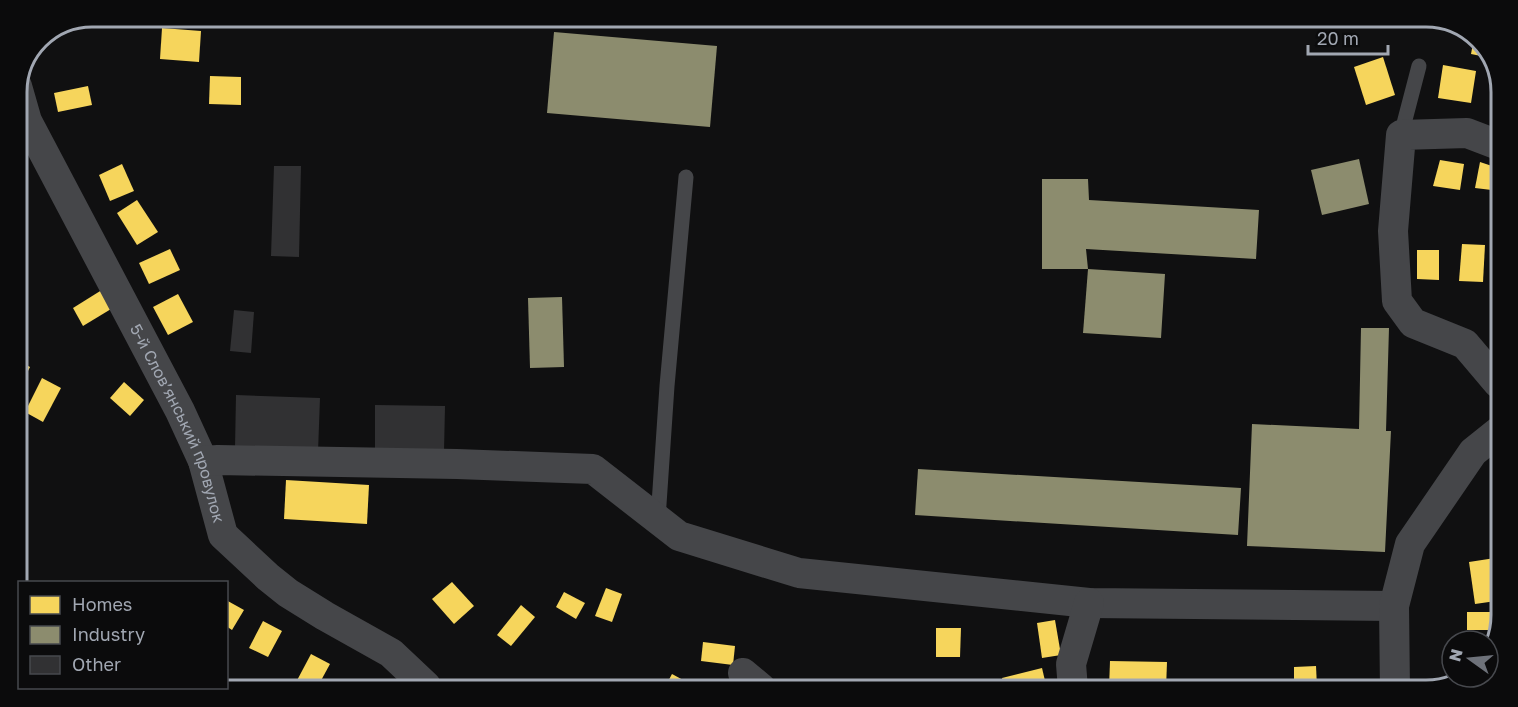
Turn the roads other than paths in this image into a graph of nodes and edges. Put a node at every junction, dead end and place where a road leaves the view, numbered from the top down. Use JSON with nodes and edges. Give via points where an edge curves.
{"nodes":[{"id":1,"x":1419,"y":66,"type":"dead end"},
{"id":2,"x":27,"y":121,"type":"edge"},
{"id":3,"x":1401,"y":135,"type":"junction"},
{"id":4,"x":1491,"y":142,"type":"edge"},
{"id":5,"x":686,"y":177,"type":"dead end"},
{"id":6,"x":1491,"y":374,"type":"edge"},
{"id":7,"x":1491,"y":438,"type":"edge"},
{"id":8,"x":203,"y":461,"type":"junction"},
{"id":9,"x":658,"y":519,"type":"junction"},
{"id":10,"x":1089,"y":603,"type":"junction"},
{"id":11,"x":1394,"y":606,"type":"junction"},
{"id":12,"x":420,"y":680,"type":"edge"},
{"id":13,"x":1072,"y":680,"type":"edge"},
{"id":14,"x":1395,"y":680,"type":"edge"}],
"edges":[{"from":1,"to":3,"type":"lane"},
{"from":2,"to":8,"type":"street","name":"5-й Слов’янський провулок"},
{"from":3,"to":4,"type":"street","via":[[1467,133]]},
{"from":3,"to":6,"type":"street","via":[[1393,231],[1398,301],[1413,323],[1466,344]]},
{"from":5,"to":9,"type":"lane"},
{"from":7,"to":11,"type":"street","via":[[1473,452],[1410,544]]},
{"from":8,"to":9,"type":"street","via":[[593,469]]},
{"from":8,"to":12,"type":"street","name":"5-й Слов’янський провулок","via":[[224,535],[288,593],[391,653]]},
{"from":9,"to":10,"type":"street","via":[[679,536],[799,573]]},
{"from":10,"to":11,"type":"street"},
{"from":10,"to":13,"type":"street","via":[[1071,664]]},
{"from":11,"to":14,"type":"street"}]}
